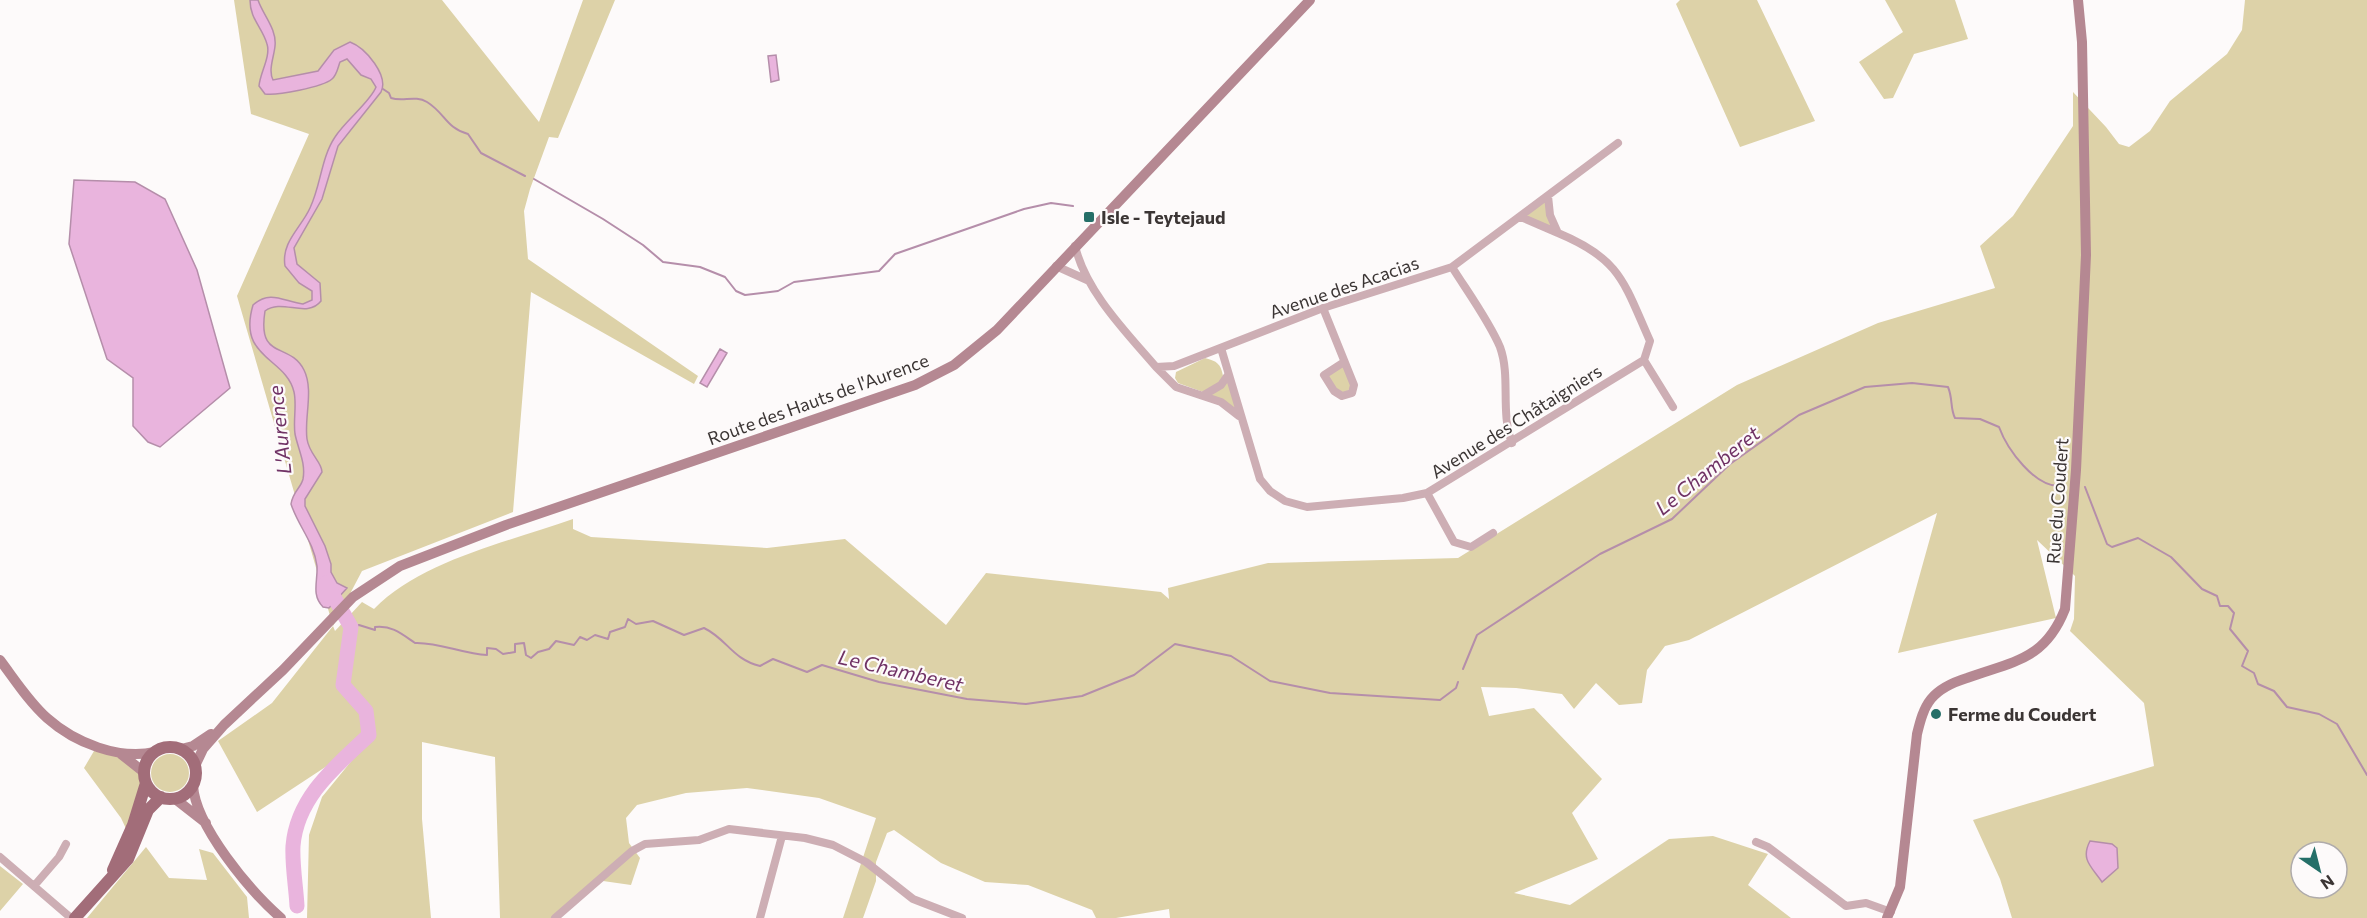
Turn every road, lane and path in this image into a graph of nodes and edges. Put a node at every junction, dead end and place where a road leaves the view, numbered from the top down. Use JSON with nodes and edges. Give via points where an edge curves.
{"nodes":[{"id":1,"x":1310,"y":0,"type":"edge"},
{"id":2,"x":2078,"y":0,"type":"edge"},
{"id":3,"x":1618,"y":143,"type":"dead end"},
{"id":4,"x":1548,"y":196,"type":"junction"},
{"id":5,"x":1521,"y":217,"type":"junction"},
{"id":6,"x":1558,"y":233,"type":"junction"},
{"id":7,"x":1075,"y":246,"type":"junction"},
{"id":8,"x":1056,"y":266,"type":"junction"},
{"id":9,"x":1452,"y":267,"type":"junction"},
{"id":10,"x":1087,"y":280,"type":"junction"},
{"id":11,"x":1323,"y":308,"type":"junction"},
{"id":12,"x":1221,"y":348,"type":"junction"},
{"id":13,"x":1644,"y":360,"type":"junction"},
{"id":14,"x":1344,"y":362,"type":"junction"},
{"id":15,"x":1156,"y":367,"type":"junction"},
{"id":16,"x":1228,"y":375,"type":"junction"},
{"id":17,"x":1204,"y":395,"type":"junction"},
{"id":18,"x":1673,"y":407,"type":"dead end"},
{"id":19,"x":1240,"y":417,"type":"junction"},
{"id":20,"x":1512,"y":443,"type":"junction"},
{"id":21,"x":1427,"y":493,"type":"junction"},
{"id":22,"x":1493,"y":533,"type":"dead end"},
{"id":23,"x":0,"y":660,"type":"edge"},
{"id":24,"x":224,"y":725,"type":"junction"},
{"id":25,"x":181,"y":749,"type":"junction"},
{"id":26,"x":155,"y":752,"type":"junction"},
{"id":27,"x":120,"y":754,"type":"junction"},
{"id":28,"x":195,"y":766,"type":"junction"},
{"id":29,"x":146,"y":778,"type":"junction"},
{"id":30,"x":193,"y":785,"type":"junction"},
{"id":31,"x":167,"y":797,"type":"junction"},
{"id":32,"x":206,"y":823,"type":"junction"},
{"id":33,"x":782,"y":836,"type":"junction"},
{"id":34,"x":1756,"y":842,"type":"dead end"},
{"id":35,"x":66,"y":844,"type":"dead end"},
{"id":36,"x":0,"y":857,"type":"edge"},
{"id":37,"x":108,"y":879,"type":"junction"},
{"id":38,"x":34,"y":886,"type":"junction"},
{"id":39,"x":1889,"y":915,"type":"edge"},
{"id":40,"x":73,"y":918,"type":"edge"},
{"id":41,"x":281,"y":918,"type":"edge"},
{"id":42,"x":555,"y":918,"type":"edge"},
{"id":43,"x":760,"y":918,"type":"edge"},
{"id":44,"x":962,"y":918,"type":"edge"}],
"edges":[{"from":1,"to":7,"type":"main road","name":"Route des Hauts de l'Aurence"},
{"from":2,"to":39,"type":"main road","name":"Rue du Coudert","via":[[2086,255],[2065,609],[2042,647],[2029,656],[1955,682],[1930,700],[1917,734],[1900,887]]},
{"from":3,"to":4,"type":"street","name":"Avenue des Acacias"},
{"from":4,"to":5,"type":"street","name":"Avenue des Acacias"},
{"from":4,"to":6,"type":"street","via":[[1550,215]]},
{"from":5,"to":6,"type":"street"},
{"from":5,"to":9,"type":"street","name":"Avenue des Acacias"},
{"from":6,"to":13,"type":"street","via":[[1583,244],[1617,270],[1650,341]]},
{"from":7,"to":8,"type":"main road","name":"Route des Hauts de l'Aurence"},
{"from":7,"to":10,"type":"street"},
{"from":8,"to":10,"type":"street"},
{"from":8,"to":24,"type":"main road","name":"Route des Hauts de l'Aurence","via":[[997,330],[937,375],[420,556],[377,579],[352,597]]},
{"from":9,"to":11,"type":"street","name":"Avenue des Acacias"},
{"from":9,"to":20,"type":"street","via":[[1500,347],[1506,427]]},
{"from":10,"to":15,"type":"street"},
{"from":11,"to":12,"type":"street","name":"Avenue des Acacias"},
{"from":11,"to":14,"type":"street"},
{"from":12,"to":15,"type":"street","name":"Avenue des Acacias","via":[[1174,366]]},
{"from":12,"to":16,"type":"street","name":"Avenue des Châtaigniers"},
{"from":13,"to":18,"type":"street"},
{"from":13,"to":20,"type":"street","name":"Avenue des Châtaigniers"},
{"from":14,"to":14,"type":"street","via":[[1354,385],[1352,393],[1342,396],[1324,375]]},
{"from":15,"to":17,"type":"street","via":[[1176,387]]},
{"from":16,"to":17,"type":"street","via":[[1221,386]]},
{"from":16,"to":19,"type":"street","name":"Avenue des Châtaigniers"},
{"from":17,"to":19,"type":"street"},
{"from":19,"to":21,"type":"street","name":"Avenue des Châtaigniers","via":[[1260,479],[1285,501],[1307,507]]},
{"from":20,"to":21,"type":"street","name":"Avenue des Châtaigniers"},
{"from":21,"to":22,"type":"street","via":[[1454,542],[1471,547]]},
{"from":23,"to":27,"type":"main road","via":[[47,718],[72,735]]},
{"from":24,"to":25,"type":"main road","via":[[193,746]]},
{"from":24,"to":28,"type":"main road","via":[[203,749]]},
{"from":25,"to":26,"type":"main road","via":[[168,747]]},
{"from":25,"to":28,"type":"main road"},
{"from":26,"to":27,"type":"main road"},
{"from":26,"to":29,"type":"main road","via":[[149,758]]},
{"from":27,"to":29,"type":"main road"},
{"from":28,"to":30,"type":"main road"},
{"from":29,"to":31,"type":"main road"},
{"from":29,"to":37,"type":"main road","via":[[134,825]]},
{"from":30,"to":31,"type":"main road","via":[[185,794]]},
{"from":30,"to":32,"type":"main road"},
{"from":31,"to":32,"type":"main road"},
{"from":31,"to":37,"type":"main road","via":[[148,810],[128,859]]},
{"from":32,"to":41,"type":"main road","via":[[244,881]]},
{"from":33,"to":42,"type":"street","via":[[729,829],[699,840],[645,844],[614,865]]},
{"from":33,"to":43,"type":"street"},
{"from":33,"to":44,"type":"street","via":[[833,845],[866,862],[913,899]]},
{"from":34,"to":39,"type":"street","via":[[1846,906],[1866,903]]},
{"from":35,"to":38,"type":"street"},
{"from":36,"to":38,"type":"street"},
{"from":37,"to":40,"type":"main road"},
{"from":38,"to":40,"type":"street"}]}
